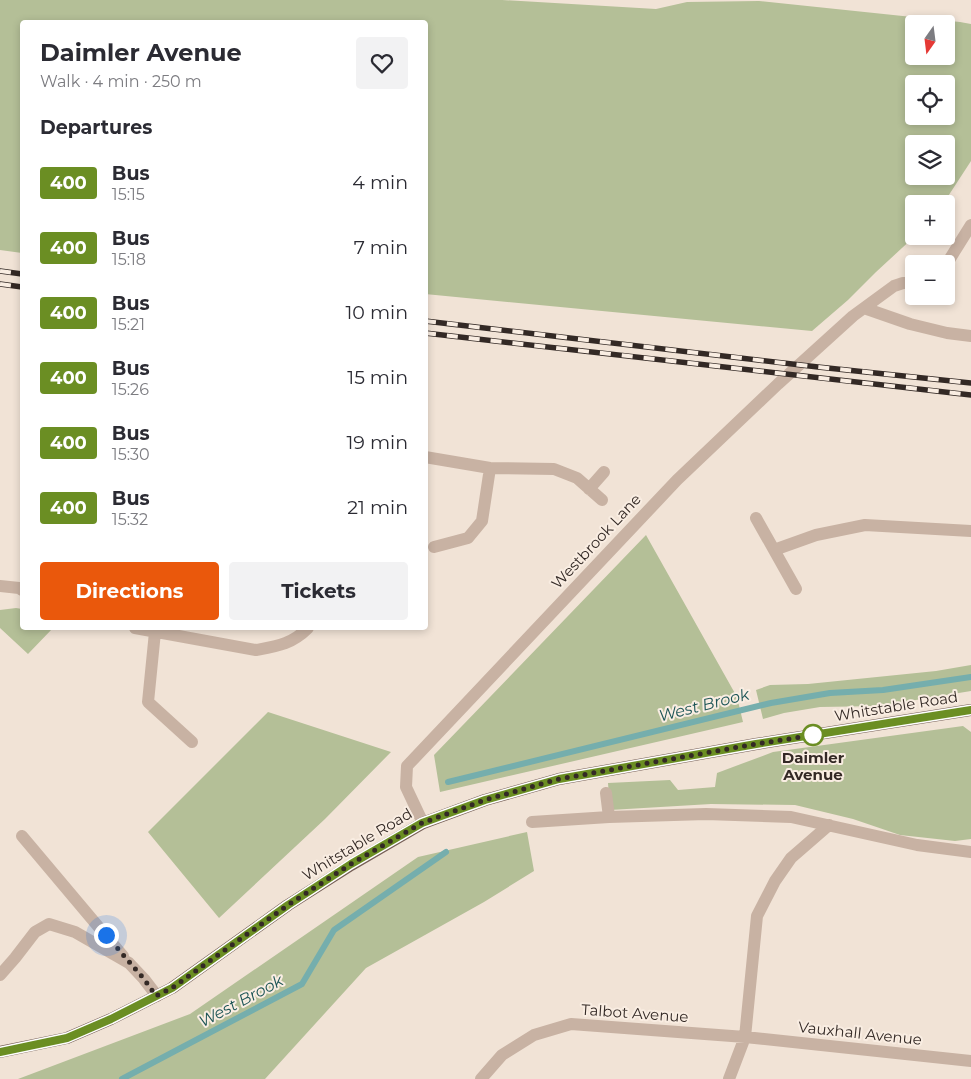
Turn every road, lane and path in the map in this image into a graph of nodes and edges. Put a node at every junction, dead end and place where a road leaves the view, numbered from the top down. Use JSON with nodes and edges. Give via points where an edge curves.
{"nodes":[{"id":1,"x":971,"y":225,"type":"edge"},
{"id":2,"x":952,"y":255,"type":"edge"},
{"id":3,"x":905,"y":283,"type":"edge"},
{"id":4,"x":864,"y":308,"type":"junction"},
{"id":5,"x":971,"y":336,"type":"edge"},
{"id":6,"x":428,"y":458,"type":"edge"},
{"id":7,"x":490,"y":468,"type":"junction"},
{"id":8,"x":604,"y":472,"type":"dead end"},
{"id":9,"x":589,"y":489,"type":"junction"},
{"id":10,"x":602,"y":500,"type":"dead end"},
{"id":11,"x":756,"y":518,"type":"dead end"},
{"id":12,"x":971,"y":531,"type":"edge"},
{"id":13,"x":434,"y":547,"type":"dead end"},
{"id":14,"x":774,"y":550,"type":"junction"},
{"id":15,"x":0,"y":586,"type":"edge"},
{"id":16,"x":20,"y":589,"type":"edge"},
{"id":17,"x":796,"y":589,"type":"dead end"},
{"id":18,"x":145,"y":630,"type":"edge"},
{"id":19,"x":306,"y":630,"type":"edge"},
{"id":20,"x":155,"y":632,"type":"junction"},
{"id":21,"x":971,"y":710,"type":"edge"},
{"id":22,"x":192,"y":742,"type":"dead end"},
{"id":23,"x":606,"y":793,"type":"dead end"},
{"id":24,"x":609,"y":818,"type":"junction"},
{"id":25,"x":532,"y":822,"type":"dead end"},
{"id":26,"x":422,"y":823,"type":"junction"},
{"id":27,"x":829,"y":825,"type":"junction"},
{"id":28,"x":22,"y":836,"type":"dead end"},
{"id":29,"x":971,"y":852,"type":"edge"},
{"id":30,"x":129,"y":964,"type":"junction"},
{"id":31,"x":0,"y":975,"type":"edge"},
{"id":32,"x":156,"y":996,"type":"junction"},
{"id":33,"x":745,"y":1037,"type":"junction"},
{"id":34,"x":0,"y":1052,"type":"edge"},
{"id":35,"x":971,"y":1061,"type":"edge"},
{"id":36,"x":481,"y":1079,"type":"edge"},
{"id":37,"x":729,"y":1079,"type":"edge"}],
"edges":[{"from":1,"to":2,"type":"street"},
{"from":3,"to":4,"type":"street","name":"Westbrook Lane","via":[[894,286]]},
{"from":4,"to":5,"type":"street","via":[[947,334]]},
{"from":4,"to":26,"type":"street","name":"Westbrook Lane","via":[[677,480],[407,766],[406,787]]},
{"from":6,"to":7,"type":"street"},
{"from":7,"to":9,"type":"street","via":[[554,469],[577,478]]},
{"from":7,"to":13,"type":"street","via":[[482,520],[468,538]]},
{"from":8,"to":9,"type":"street"},
{"from":9,"to":10,"type":"street"},
{"from":11,"to":14,"type":"street"},
{"from":12,"to":14,"type":"street","via":[[865,525],[816,535]]},
{"from":14,"to":17,"type":"street"},
{"from":15,"to":16,"type":"street"},
{"from":18,"to":20,"type":"street"},
{"from":19,"to":20,"type":"street","via":[[292,641],[256,650]]},
{"from":20,"to":22,"type":"street","via":[[148,702]]},
{"from":21,"to":26,"type":"main road","name":"Whitstable Road","via":[[559,779],[485,800]]},
{"from":23,"to":24,"type":"street"},
{"from":24,"to":25,"type":"street"},
{"from":24,"to":27,"type":"street","via":[[757,815],[791,817]]},
{"from":26,"to":32,"type":"main road","name":"Whitstable Road","via":[[351,864]]},
{"from":27,"to":29,"type":"street","via":[[917,845]]},
{"from":27,"to":33,"type":"street","via":[[791,858],[774,881],[757,916]]},
{"from":28,"to":30,"type":"street"},
{"from":30,"to":31,"type":"street","via":[[75,932],[49,924],[35,932]]},
{"from":30,"to":32,"type":"street"},
{"from":32,"to":34,"type":"main road","name":"Whitstable Road","via":[[67,1038]]},
{"from":33,"to":35,"type":"street","name":"Vauxhall Avenue"},
{"from":33,"to":36,"type":"street","name":"Talbot Avenue","via":[[570,1024],[534,1034],[502,1055]]},
{"from":33,"to":37,"type":"street"}]}
